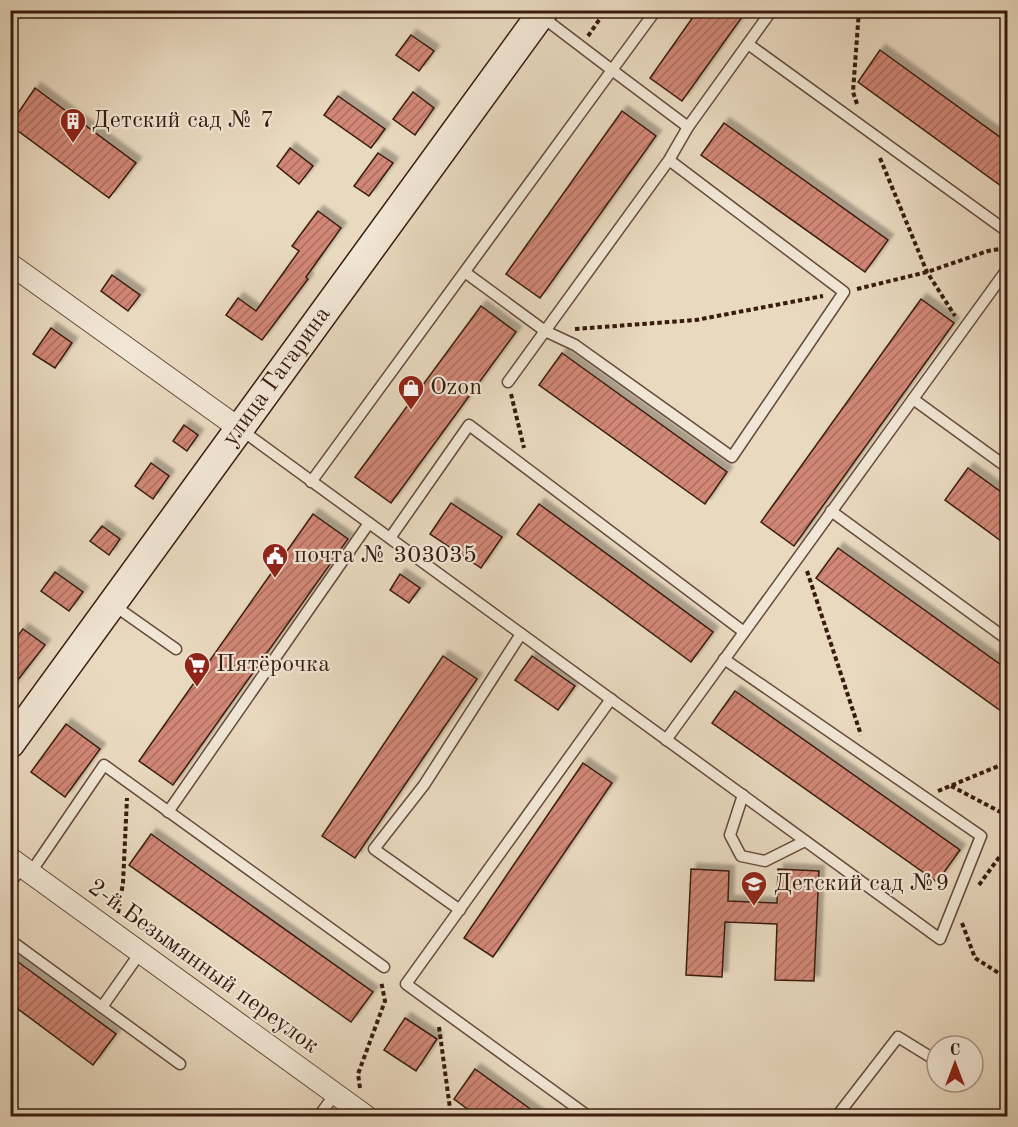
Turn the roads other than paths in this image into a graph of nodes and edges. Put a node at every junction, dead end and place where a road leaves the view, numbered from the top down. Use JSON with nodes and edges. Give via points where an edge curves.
{"nodes":[{"id":1,"x":656,"y":10,"type":"edge"},
{"id":2,"x":771,"y":10,"type":"edge"},
{"id":3,"x":542,"y":13,"type":"edge"},
{"id":4,"x":748,"y":44,"type":"junction"},
{"id":5,"x":612,"y":70,"type":"junction"},
{"id":6,"x":688,"y":127,"type":"junction"},
{"id":7,"x":669,"y":160,"type":"junction"},
{"id":8,"x":1008,"y":232,"type":"edge"},
{"id":9,"x":10,"y":264,"type":"edge"},
{"id":10,"x":1008,"y":268,"type":"edge"},
{"id":11,"x":466,"y":273,"type":"junction"},
{"id":12,"x":544,"y":331,"type":"junction"},
{"id":13,"x":508,"y":382,"type":"road end"},
{"id":14,"x":913,"y":399,"type":"junction"},
{"id":15,"x":240,"y":429,"type":"junction"},
{"id":16,"x":1008,"y":468,"type":"edge"},
{"id":17,"x":311,"y":482,"type":"junction"},
{"id":18,"x":831,"y":512,"type":"junction"},
{"id":19,"x":369,"y":523,"type":"junction"},
{"id":20,"x":390,"y":538,"type":"junction"},
{"id":21,"x":112,"y":604,"type":"junction"},
{"id":22,"x":744,"y":632,"type":"junction"},
{"id":23,"x":521,"y":634,"type":"junction"},
{"id":24,"x":1008,"y":640,"type":"edge"},
{"id":25,"x":176,"y":649,"type":"dead end"},
{"id":26,"x":724,"y":659,"type":"junction"},
{"id":27,"x":611,"y":699,"type":"junction"},
{"id":28,"x":666,"y":740,"type":"junction"},
{"id":29,"x":10,"y":744,"type":"edge"},
{"id":30,"x":743,"y":795,"type":"junction"},
{"id":31,"x":168,"y":812,"type":"junction"},
{"id":32,"x":805,"y":841,"type":"junction"},
{"id":33,"x":19,"y":870,"type":"edge"},
{"id":34,"x":460,"y":910,"type":"junction"},
{"id":35,"x":10,"y":940,"type":"edge"},
{"id":36,"x":140,"y":953,"type":"junction"},
{"id":37,"x":380,"y":964,"type":"road end"},
{"id":38,"x":102,"y":1007,"type":"junction"},
{"id":39,"x":925,"y":1054,"type":"edge"},
{"id":40,"x":180,"y":1064,"type":"dead end"},
{"id":41,"x":335,"y":1094,"type":"junction"},
{"id":42,"x":319,"y":1116,"type":"edge"},
{"id":43,"x":365,"y":1116,"type":"edge"},
{"id":44,"x":588,"y":1116,"type":"edge"},
{"id":45,"x":837,"y":1116,"type":"edge"}],
"edges":[{"from":1,"to":5,"type":"lane"},
{"from":2,"to":4,"type":"lane"},
{"from":3,"to":5,"type":"lane"},
{"from":3,"to":15,"type":"main road","name":"улица Гагарина"},
{"from":4,"to":6,"type":"lane"},
{"from":4,"to":8,"type":"lane"},
{"from":5,"to":6,"type":"lane"},
{"from":5,"to":11,"type":"lane"},
{"from":6,"to":7,"type":"lane"},
{"from":7,"to":12,"type":"lane"},
{"from":7,"to":12,"type":"lane","via":[[844,292],[732,457],[575,345]]},
{"from":9,"to":15,"type":"street"},
{"from":10,"to":14,"type":"lane"},
{"from":11,"to":12,"type":"lane"},
{"from":11,"to":17,"type":"lane"},
{"from":12,"to":13,"type":"lane"},
{"from":14,"to":16,"type":"lane"},
{"from":14,"to":18,"type":"lane"},
{"from":15,"to":17,"type":"lane"},
{"from":15,"to":21,"type":"main road","name":"улица Гагарина"},
{"from":17,"to":19,"type":"lane"},
{"from":18,"to":22,"type":"lane"},
{"from":18,"to":24,"type":"lane"},
{"from":19,"to":20,"type":"lane"},
{"from":19,"to":31,"type":"lane"},
{"from":20,"to":22,"type":"lane","via":[[469,425]]},
{"from":20,"to":23,"type":"lane"},
{"from":21,"to":25,"type":"lane"},
{"from":21,"to":29,"type":"main road","name":"улица Гагарина"},
{"from":22,"to":26,"type":"lane"},
{"from":23,"to":27,"type":"lane"},
{"from":23,"to":34,"type":"lane","via":[[424,785],[374,849]]},
{"from":26,"to":28,"type":"lane"},
{"from":26,"to":32,"type":"lane","via":[[981,836],[940,939]]},
{"from":27,"to":28,"type":"lane"},
{"from":27,"to":34,"type":"lane"},
{"from":28,"to":30,"type":"lane"},
{"from":30,"to":32,"type":"lane"},
{"from":30,"to":32,"type":"lane","via":[[730,835],[741,856],[765,861]]},
{"from":31,"to":33,"type":"lane","via":[[104,765]]},
{"from":31,"to":37,"type":"lane"},
{"from":33,"to":36,"type":"street","name":"2-й Безымянный переулок"},
{"from":34,"to":44,"type":"lane","via":[[406,984]]},
{"from":35,"to":38,"type":"lane"},
{"from":36,"to":38,"type":"lane"},
{"from":36,"to":41,"type":"street","name":"2-й Безымянный переулок"},
{"from":38,"to":40,"type":"lane"},
{"from":39,"to":45,"type":"lane","via":[[898,1037]]},
{"from":41,"to":42,"type":"lane"},
{"from":41,"to":43,"type":"street","name":"2-й Безымянный переулок"}]}
